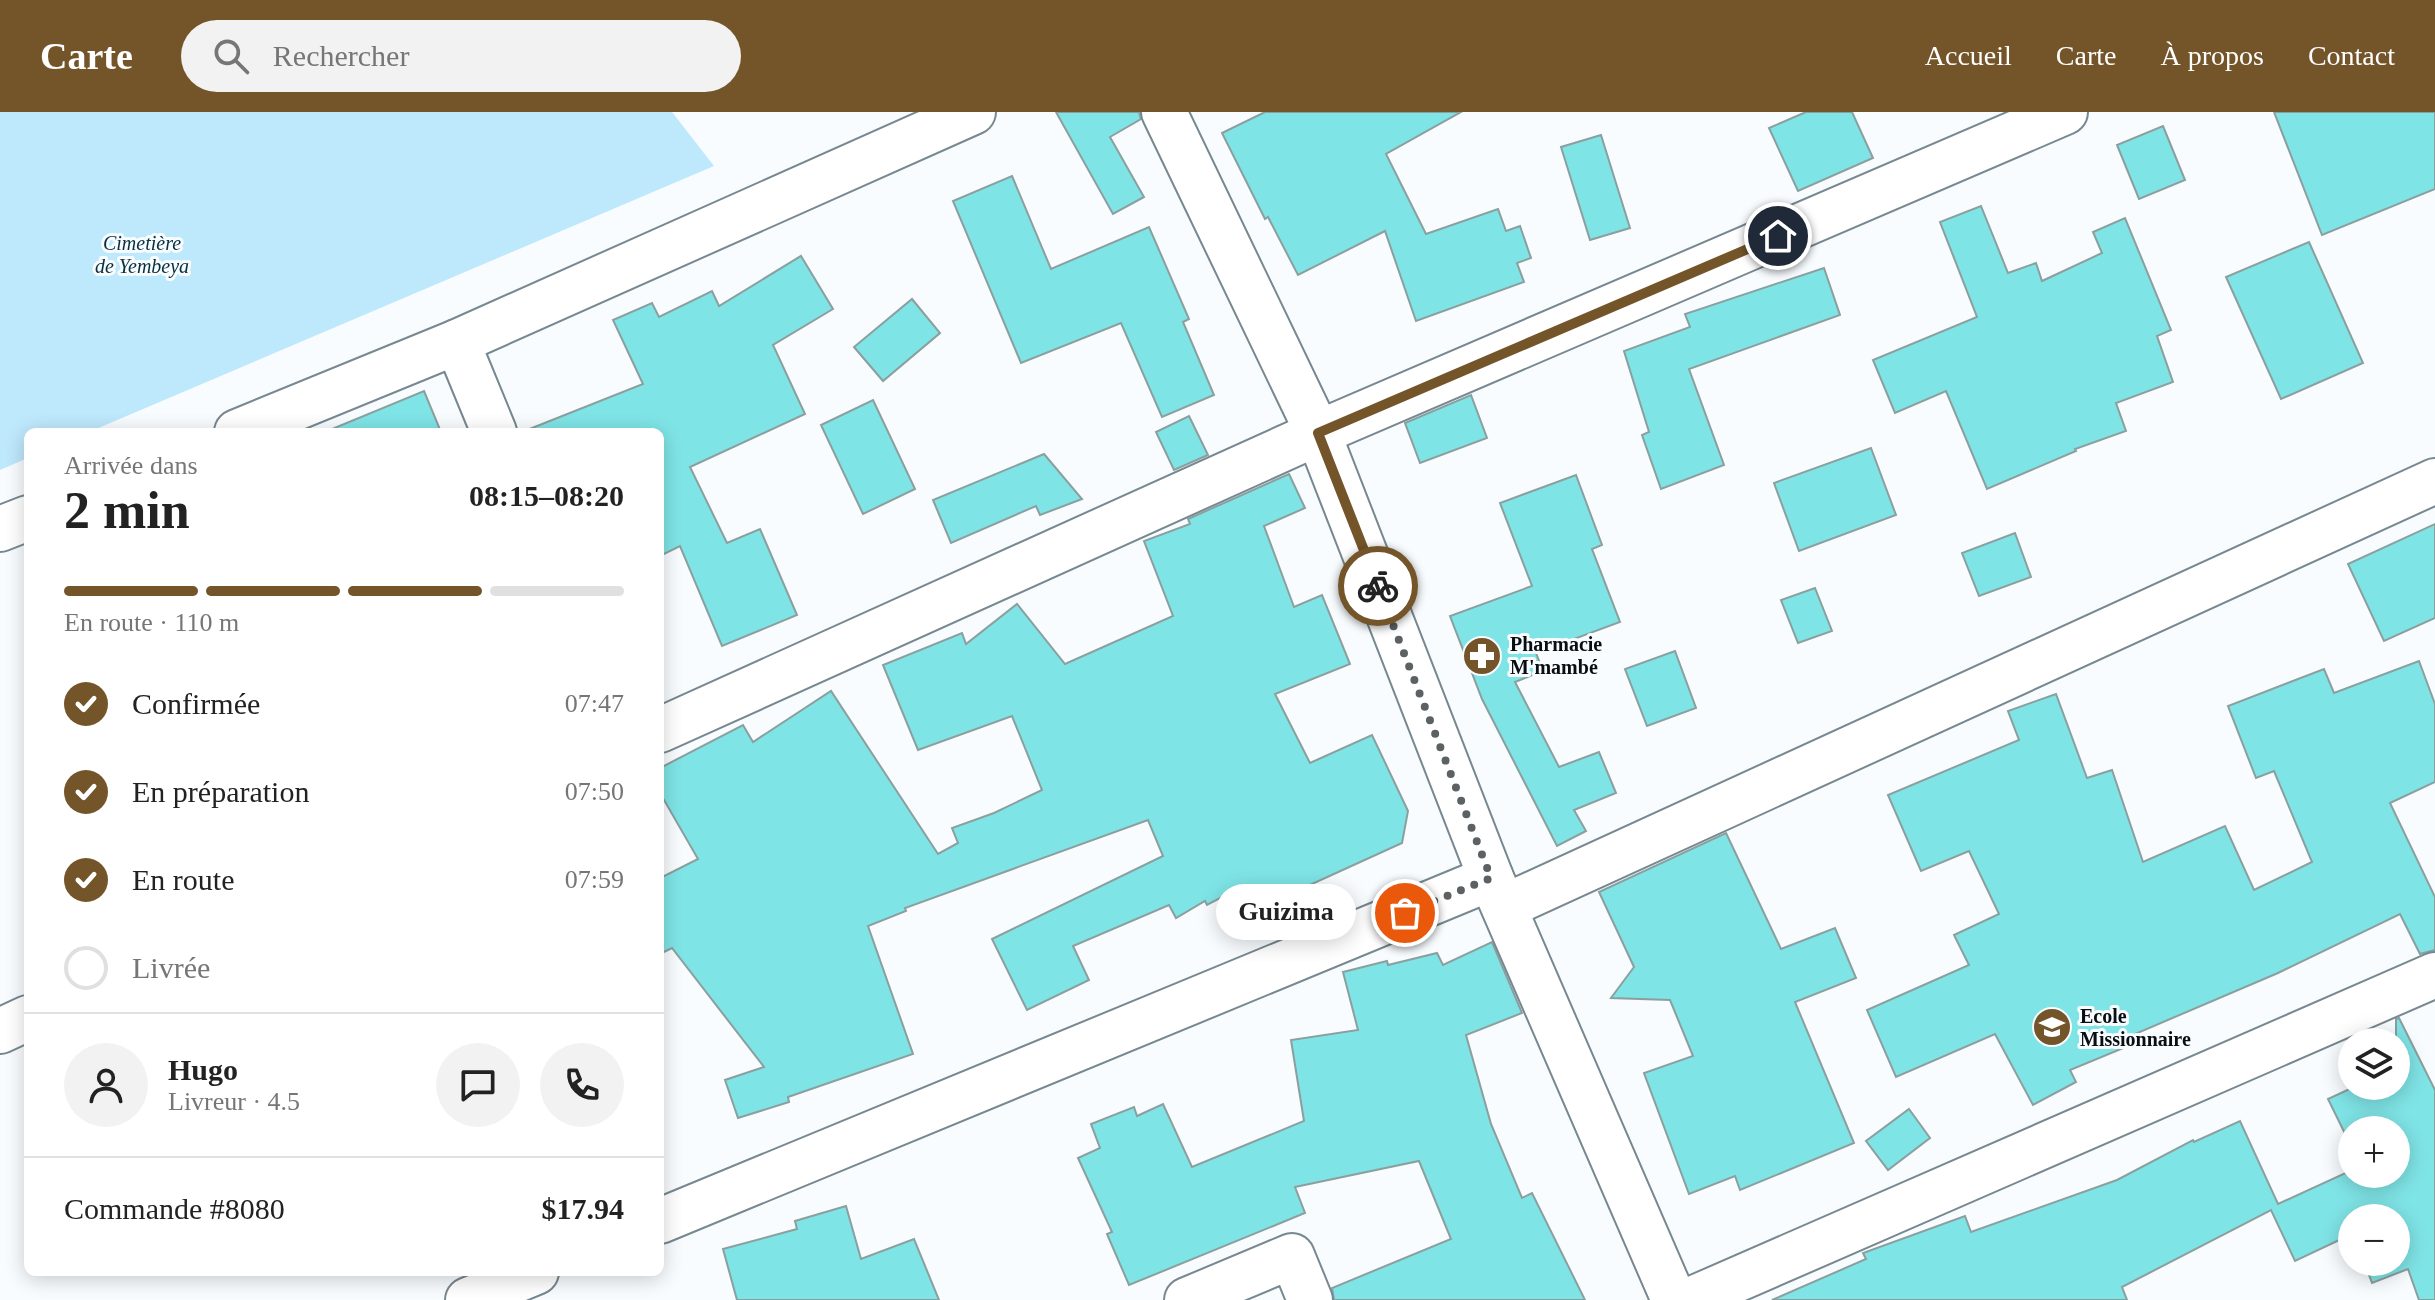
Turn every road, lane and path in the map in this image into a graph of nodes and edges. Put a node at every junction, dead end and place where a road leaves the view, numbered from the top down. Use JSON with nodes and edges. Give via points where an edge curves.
{"nodes":[{"id":1,"x":973,"y":112,"type":"edge"},
{"id":2,"x":1164,"y":112,"type":"edge"},
{"id":3,"x":2065,"y":112,"type":"edge"},
{"id":4,"x":457,"y":342,"type":"junction"},
{"id":5,"x":247,"y":428,"type":"edge"},
{"id":6,"x":492,"y":428,"type":"edge"},
{"id":7,"x":1318,"y":433,"type":"junction"},
{"id":8,"x":2435,"y":481,"type":"edge"},
{"id":9,"x":24,"y":520,"type":"edge"},
{"id":10,"x":0,"y":529,"type":"edge"},
{"id":11,"x":664,"y":728,"type":"edge"},
{"id":12,"x":1498,"y":892,"type":"junction"},
{"id":13,"x":2435,"y":975,"type":"edge"},
{"id":14,"x":24,"y":1020,"type":"edge"},
{"id":15,"x":0,"y":1031,"type":"edge"},
{"id":16,"x":664,"y":1219,"type":"edge"},
{"id":17,"x":526,"y":1276,"type":"edge"},
{"id":18,"x":468,"y":1300,"type":"edge"},
{"id":19,"x":1187,"y":1300,"type":"edge"},
{"id":20,"x":1310,"y":1300,"type":"edge"},
{"id":21,"x":1674,"y":1300,"type":"edge"},
{"id":22,"x":1690,"y":1300,"type":"edge"}],
"edges":[{"from":1,"to":4,"type":"street"},
{"from":2,"to":7,"type":"street"},
{"from":3,"to":7,"type":"street"},
{"from":4,"to":5,"type":"street"},
{"from":4,"to":6,"type":"street"},
{"from":7,"to":11,"type":"street"},
{"from":7,"to":12,"type":"street"},
{"from":8,"to":12,"type":"street"},
{"from":9,"to":10,"type":"street"},
{"from":12,"to":16,"type":"street"},
{"from":12,"to":21,"type":"street"},
{"from":13,"to":22,"type":"street"},
{"from":14,"to":15,"type":"street"},
{"from":17,"to":18,"type":"street"},
{"from":19,"to":20,"type":"street","via":[[1292,1256]]}]}
